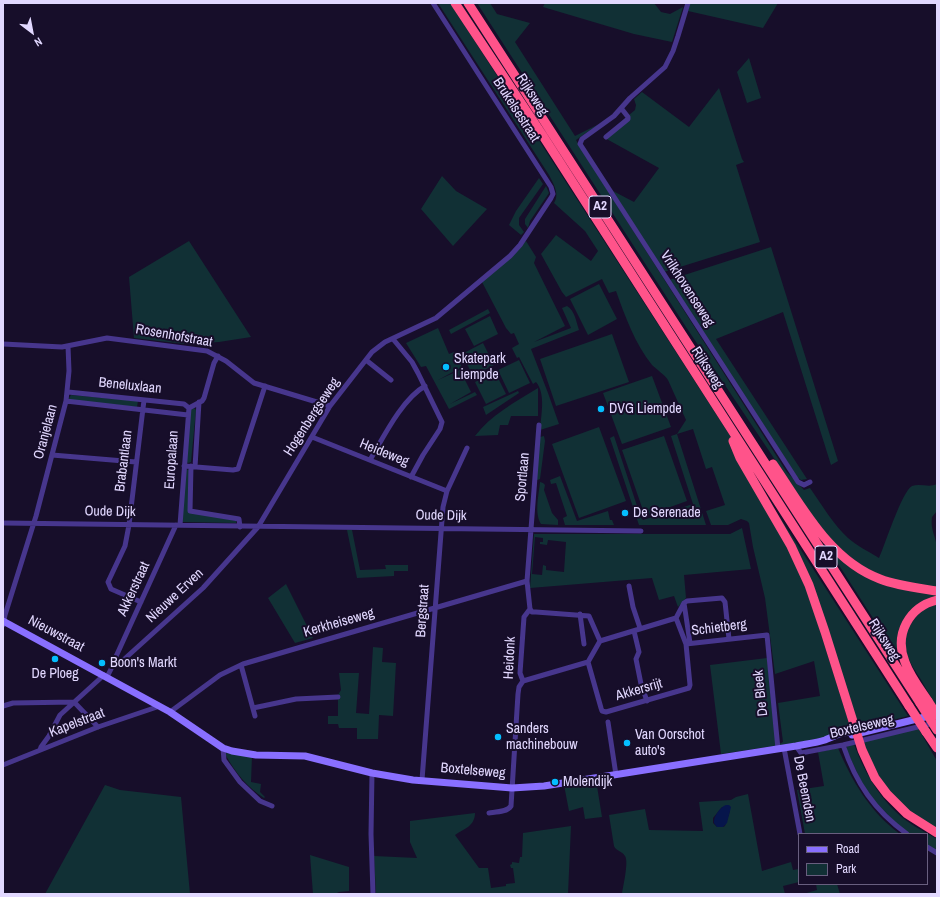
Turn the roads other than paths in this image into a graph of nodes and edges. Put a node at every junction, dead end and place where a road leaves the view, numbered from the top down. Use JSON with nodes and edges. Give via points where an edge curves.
{"nodes":[{"id":1,"x":433,"y":3,"type":"edge"},
{"id":2,"x":455,"y":3,"type":"edge"},
{"id":3,"x":468,"y":3,"type":"edge"},
{"id":4,"x":688,"y":3,"type":"edge"},
{"id":5,"x":621,"y":108,"type":"junction"},
{"id":6,"x":606,"y":137,"type":"dead end"},
{"id":7,"x":530,"y":231,"type":"joint"},
{"id":8,"x":392,"y":339,"type":"junction"},
{"id":9,"x":3,"y":344,"type":"edge"},
{"id":10,"x":68,"y":346,"type":"junction"},
{"id":11,"x":218,"y":356,"type":"junction"},
{"id":12,"x":366,"y":360,"type":"junction"},
{"id":13,"x":391,"y":380,"type":"dead end"},
{"id":14,"x":265,"y":386,"type":"junction"},
{"id":15,"x":425,"y":386,"type":"junction"},
{"id":16,"x":68,"y":392,"type":"junction"},
{"id":17,"x":144,"y":400,"type":"junction"},
{"id":18,"x":66,"y":401,"type":"junction"},
{"id":19,"x":199,"y":402,"type":"junction"},
{"id":20,"x":330,"y":406,"type":"junction"},
{"id":21,"x":189,"y":408,"type":"junction"},
{"id":22,"x":142,"y":409,"type":"junction"},
{"id":23,"x":732,"y":412,"type":"junction"},
{"id":24,"x":188,"y":414,"type":"junction"},
{"id":25,"x":723,"y":418,"type":"junction"},
{"id":26,"x":539,"y":425,"type":"dead end"},
{"id":27,"x":312,"y":437,"type":"junction"},
{"id":28,"x":467,"y":448,"type":"dead end"},
{"id":29,"x":52,"y":455,"type":"junction"},
{"id":30,"x":370,"y":460,"type":"junction"},
{"id":31,"x":136,"y":462,"type":"junction"},
{"id":32,"x":184,"y":466,"type":"junction"},
{"id":33,"x":193,"y":466,"type":"junction"},
{"id":34,"x":411,"y":477,"type":"junction"},
{"id":35,"x":810,"y":482,"type":"dead end"},
{"id":36,"x":447,"y":491,"type":"junction"},
{"id":37,"x":3,"y":523,"type":"edge"},
{"id":38,"x":34,"y":523,"type":"junction"},
{"id":39,"x":129,"y":525,"type":"junction"},
{"id":40,"x":178,"y":525,"type":"junction"},
{"id":41,"x":240,"y":527,"type":"junction"},
{"id":42,"x":258,"y":527,"type":"junction"},
{"id":43,"x":441,"y":528,"type":"junction"},
{"id":44,"x":530,"y":530,"type":"junction"},
{"id":45,"x":641,"y":532,"type":"dead end"},
{"id":46,"x":527,"y":580,"type":"junction"},
{"id":47,"x":629,"y":586,"type":"dead end"},
{"id":48,"x":937,"y":591,"type":"edge"},
{"id":49,"x":937,"y":600,"type":"edge"},
{"id":50,"x":141,"y":602,"type":"junction"},
{"id":51,"x":684,"y":603,"type":"junction"},
{"id":52,"x":435,"y":607,"type":"junction"},
{"id":53,"x":530,"y":609,"type":"junction"},
{"id":54,"x":580,"y":614,"type":"junction"},
{"id":55,"x":676,"y":618,"type":"junction"},
{"id":56,"x":3,"y":622,"type":"edge"},
{"id":57,"x":640,"y":628,"type":"junction"},
{"id":58,"x":634,"y":630,"type":"junction"},
{"id":59,"x":767,"y":635,"type":"joint"},
{"id":60,"x":729,"y":639,"type":"junction"},
{"id":61,"x":600,"y":641,"type":"junction"},
{"id":62,"x":584,"y":644,"type":"dead end"},
{"id":63,"x":688,"y":644,"type":"junction"},
{"id":64,"x":588,"y":662,"type":"junction"},
{"id":65,"x":113,"y":663,"type":"junction"},
{"id":66,"x":241,"y":665,"type":"junction"},
{"id":67,"x":105,"y":676,"type":"junction"},
{"id":68,"x":523,"y":682,"type":"junction"},
{"id":69,"x":338,"y":697,"type":"dead end"},
{"id":70,"x":646,"y":701,"type":"junction"},
{"id":71,"x":74,"y":702,"type":"junction"},
{"id":72,"x":924,"y":702,"type":"junction"},
{"id":73,"x":3,"y":706,"type":"edge"},
{"id":74,"x":160,"y":706,"type":"junction"},
{"id":75,"x":253,"y":708,"type":"junction"},
{"id":76,"x":170,"y":712,"type":"junction"},
{"id":77,"x":937,"y":714,"type":"edge"},
{"id":78,"x":255,"y":716,"type":"dead end"},
{"id":79,"x":608,"y":722,"type":"dead end"},
{"id":80,"x":937,"y":722,"type":"edge"},
{"id":81,"x":98,"y":727,"type":"junction"},
{"id":82,"x":937,"y":730,"type":"edge"},
{"id":83,"x":857,"y":737,"type":"junction"},
{"id":84,"x":843,"y":745,"type":"junction"},
{"id":85,"x":796,"y":746,"type":"junction"},
{"id":86,"x":223,"y":748,"type":"junction"},
{"id":87,"x":781,"y":748,"type":"junction"},
{"id":88,"x":937,"y":748,"type":"edge"},
{"id":89,"x":40,"y":750,"type":"junction"},
{"id":90,"x":3,"y":765,"type":"edge"},
{"id":91,"x":372,"y":773,"type":"junction"},
{"id":92,"x":616,"y":775,"type":"junction"},
{"id":93,"x":422,"y":780,"type":"junction"},
{"id":94,"x":512,"y":788,"type":"junction"},
{"id":95,"x":272,"y":806,"type":"dead end"},
{"id":96,"x":489,"y":813,"type":"dead end"},
{"id":97,"x":800,"y":833,"type":"edge"},
{"id":98,"x":906,"y":833,"type":"edge"},
{"id":99,"x":937,"y":833,"type":"edge"},
{"id":100,"x":928,"y":848,"type":"edge"},
{"id":101,"x":937,"y":852,"type":"edge"},
{"id":102,"x":373,"y":894,"type":"edge"}],
"edges":[{"from":1,"to":7,"type":"street","name":"Brukelsestraat","via":[[551,187],[551,198]]},
{"from":2,"to":25,"type":"highway","name":"Rijksweg","number":"A2"},
{"from":3,"to":23,"type":"highway","name":"Rijksweg","number":"A2"},
{"from":4,"to":5,"type":"street","name":"Vrilkhovenseweg","via":[[673,51],[665,67]]},
{"from":5,"to":6,"type":"street","via":[[628,119]]},
{"from":5,"to":35,"type":"street","name":"Vrilkhovenseweg","via":[[582,139],[580,145],[798,482],[804,485]]},
{"from":7,"to":8,"type":"street","name":"Hogenbergseweg","via":[[510,256],[436,318]]},
{"from":8,"to":12,"type":"street","name":"Hogenbergseweg","via":[[379,346]]},
{"from":8,"to":15,"type":"street","via":[[412,362]]},
{"from":9,"to":10,"type":"street","name":"Rosenhofstraat"},
{"from":10,"to":11,"type":"street","name":"Rosenhofstraat","via":[[107,338],[206,351]]},
{"from":10,"to":16,"type":"street","name":"Oranjelaan"},
{"from":11,"to":14,"type":"street","name":"Rosenhofstraat","via":[[254,383]]},
{"from":11,"to":19,"type":"street","name":"Europalaan","via":[[204,398]]},
{"from":12,"to":13,"type":"street"},
{"from":12,"to":20,"type":"street","name":"Hogenbergseweg"},
{"from":14,"to":20,"type":"street","name":"Rosenhofstraat"},
{"from":14,"to":33,"type":"street","via":[[239,467],[234,470]]},
{"from":15,"to":30,"type":"street","via":[[417,390],[406,403]]},
{"from":15,"to":34,"type":"street","via":[[442,422]]},
{"from":16,"to":17,"type":"street","name":"Beneluxlaan"},
{"from":16,"to":18,"type":"street","name":"Oranjelaan"},
{"from":17,"to":21,"type":"street","name":"Beneluxlaan","via":[[184,404]]},
{"from":17,"to":22,"type":"street","name":"Brabantlaan"},
{"from":18,"to":22,"type":"street","name":"Beneluxlaan"},
{"from":18,"to":29,"type":"street","name":"Oranjelaan"},
{"from":19,"to":21,"type":"street"},
{"from":19,"to":33,"type":"street","name":"Europalaan"},
{"from":20,"to":27,"type":"street","name":"Hogenbergseweg"},
{"from":21,"to":24,"type":"street","name":"Europalaan"},
{"from":22,"to":24,"type":"street","name":"Beneluxlaan"},
{"from":22,"to":31,"type":"street","name":"Brabantlaan"},
{"from":23,"to":48,"type":"highway","number":"A2","via":[[760,445],[820,532],[840,554],[878,579]]},
{"from":23,"to":72,"type":"highway","name":"Rijksweg","number":"A2"},
{"from":24,"to":32,"type":"street","name":"Europalaan"},
{"from":25,"to":83,"type":"highway","number":"A2","via":[[740,458],[791,546],[809,586],[826,632]]},
{"from":25,"to":88,"type":"highway","name":"Rijksweg","number":"A2","bridge":true},
{"from":26,"to":44,"type":"street","name":"Sportlaan"},
{"from":27,"to":30,"type":"street","name":"Heideweg"},
{"from":27,"to":42,"type":"street","name":"Hogenbergseweg"},
{"from":28,"to":36,"type":"street","name":"Bergstraat"},
{"from":29,"to":31,"type":"street"},
{"from":29,"to":38,"type":"street","name":"Oranjelaan"},
{"from":30,"to":34,"type":"street","name":"Heideweg"},
{"from":31,"to":39,"type":"street","name":"Brabantlaan"},
{"from":32,"to":33,"type":"street"},
{"from":32,"to":40,"type":"street","name":"Europalaan"},
{"from":33,"to":41,"type":"street","name":"Europalaan","via":[[190,511],[240,519]]},
{"from":34,"to":36,"type":"street","name":"Heideweg"},
{"from":36,"to":43,"type":"street","name":"Bergstraat"},
{"from":37,"to":38,"type":"street","name":"Oude Dijk"},
{"from":38,"to":39,"type":"street","name":"Oude Dijk"},
{"from":38,"to":56,"type":"street","name":"Oranjelaan"},
{"from":39,"to":40,"type":"street","name":"Oude Dijk"},
{"from":39,"to":50,"type":"street","name":"Brabantlaan","via":[[125,546],[108,582],[111,589]]},
{"from":40,"to":41,"type":"street","name":"Oude Dijk"},
{"from":40,"to":50,"type":"street","name":"Akkerstraat"},
{"from":41,"to":42,"type":"street","name":"Oude Dijk"},
{"from":42,"to":43,"type":"street","name":"Oude Dijk"},
{"from":42,"to":65,"type":"street","name":"Nieuwe Erven","via":[[203,588],[120,663]]},
{"from":43,"to":44,"type":"street","name":"Oude Dijk"},
{"from":43,"to":52,"type":"street","name":"Bergstraat"},
{"from":44,"to":45,"type":"street","name":"Oude Dijk"},
{"from":44,"to":46,"type":"street","name":"Heidonk"},
{"from":46,"to":52,"type":"street","name":"Kerkheiseweg"},
{"from":46,"to":53,"type":"street","name":"Heidonk"},
{"from":47,"to":57,"type":"street"},
{"from":49,"to":72,"type":"highway","number":"A2","via":[[922,606],[910,616],[901,640],[902,654]]},
{"from":50,"to":65,"type":"street","name":"Akkerstraat"},
{"from":51,"to":55,"type":"street"},
{"from":51,"to":60,"type":"street","via":[[722,598],[725,602]]},
{"from":51,"to":63,"type":"street"},
{"from":52,"to":66,"type":"street","name":"Kerkheiseweg"},
{"from":52,"to":93,"type":"street","name":"Bergstraat"},
{"from":53,"to":54,"type":"street","via":[[532,612]]},
{"from":53,"to":68,"type":"street","name":"Heidonk","via":[[524,617],[520,673]]},
{"from":54,"to":61,"type":"street","via":[[591,618]]},
{"from":54,"to":62,"type":"street"},
{"from":55,"to":57,"type":"street","name":"Schietberg"},
{"from":55,"to":63,"type":"street","name":"Schietberg"},
{"from":56,"to":67,"type":"street","name":"Nieuwstraat"},
{"from":57,"to":58,"type":"street","name":"Schietberg"},
{"from":58,"to":61,"type":"street","name":"Schietberg"},
{"from":58,"to":70,"type":"street","via":[[639,652],[636,660]]},
{"from":59,"to":60,"type":"street","name":"Schietberg"},
{"from":59,"to":87,"type":"street","name":"De Bleek"},
{"from":60,"to":63,"type":"street","name":"Schietberg"},
{"from":61,"to":64,"type":"street"},
{"from":63,"to":70,"type":"street","name":"Akkersrijt","via":[[689,688]]},
{"from":64,"to":68,"type":"street"},
{"from":64,"to":70,"type":"street","name":"Akkersrijt","via":[[602,711]]},
{"from":65,"to":67,"type":"street","via":[[112,669]]},
{"from":66,"to":75,"type":"street"},
{"from":66,"to":76,"type":"street","name":"Kerkheiseweg","via":[[220,675]]},
{"from":67,"to":71,"type":"street"},
{"from":67,"to":74,"type":"street","name":"Nieuwstraat"},
{"from":68,"to":94,"type":"street","name":"Heidonk","via":[[518,694]]},
{"from":69,"to":75,"type":"street","via":[[296,699]]},
{"from":71,"to":73,"type":"street","via":[[13,702]]},
{"from":71,"to":81,"type":"street"},
{"from":71,"to":89,"type":"street","via":[[60,715]]},
{"from":72,"to":77,"type":"highway","number":"A2","bridge":true},
{"from":72,"to":82,"type":"highway","name":"Rijksweg","number":"A2","bridge":true},
{"from":74,"to":76,"type":"street","name":"Boxtelseweg"},
{"from":74,"to":81,"type":"street","name":"Kapelstraat"},
{"from":75,"to":78,"type":"street"},
{"from":76,"to":86,"type":"street","name":"Boxtelseweg"},
{"from":77,"to":83,"type":"street","name":"Boxtelseweg"},
{"from":79,"to":92,"type":"street"},
{"from":80,"to":83,"type":"street","name":"Boxtelseweg"},
{"from":81,"to":89,"type":"street","name":"Kapelstraat"},
{"from":83,"to":84,"type":"street","name":"Boxtelseweg"},
{"from":83,"to":85,"type":"street","name":"Boxtelseweg"},
{"from":83,"to":99,"type":"highway","number":"A2","via":[[875,778],[887,794],[907,814]]},
{"from":84,"to":85,"type":"street","name":"Boxtelseweg","via":[[801,753]]},
{"from":84,"to":98,"type":"street","via":[[850,766],[864,791],[881,812]]},
{"from":85,"to":87,"type":"street","name":"Boxtelseweg"},
{"from":86,"to":91,"type":"street","name":"Boxtelseweg","via":[[256,755],[305,756]]},
{"from":86,"to":95,"type":"street","via":[[224,760],[240,782],[260,801]]},
{"from":87,"to":92,"type":"street","name":"Boxtelseweg"},
{"from":87,"to":97,"type":"street","name":"De Beemden"},
{"from":89,"to":90,"type":"street","name":"Kapelstraat"},
{"from":91,"to":93,"type":"street","name":"Boxtelseweg"},
{"from":91,"to":102,"type":"street"},
{"from":92,"to":94,"type":"street","name":"Boxtelseweg"},
{"from":93,"to":94,"type":"street","name":"Boxtelseweg"},
{"from":94,"to":96,"type":"street","name":"Heidonk","via":[[509,809]]},
{"from":100,"to":101,"type":"street"}]}
